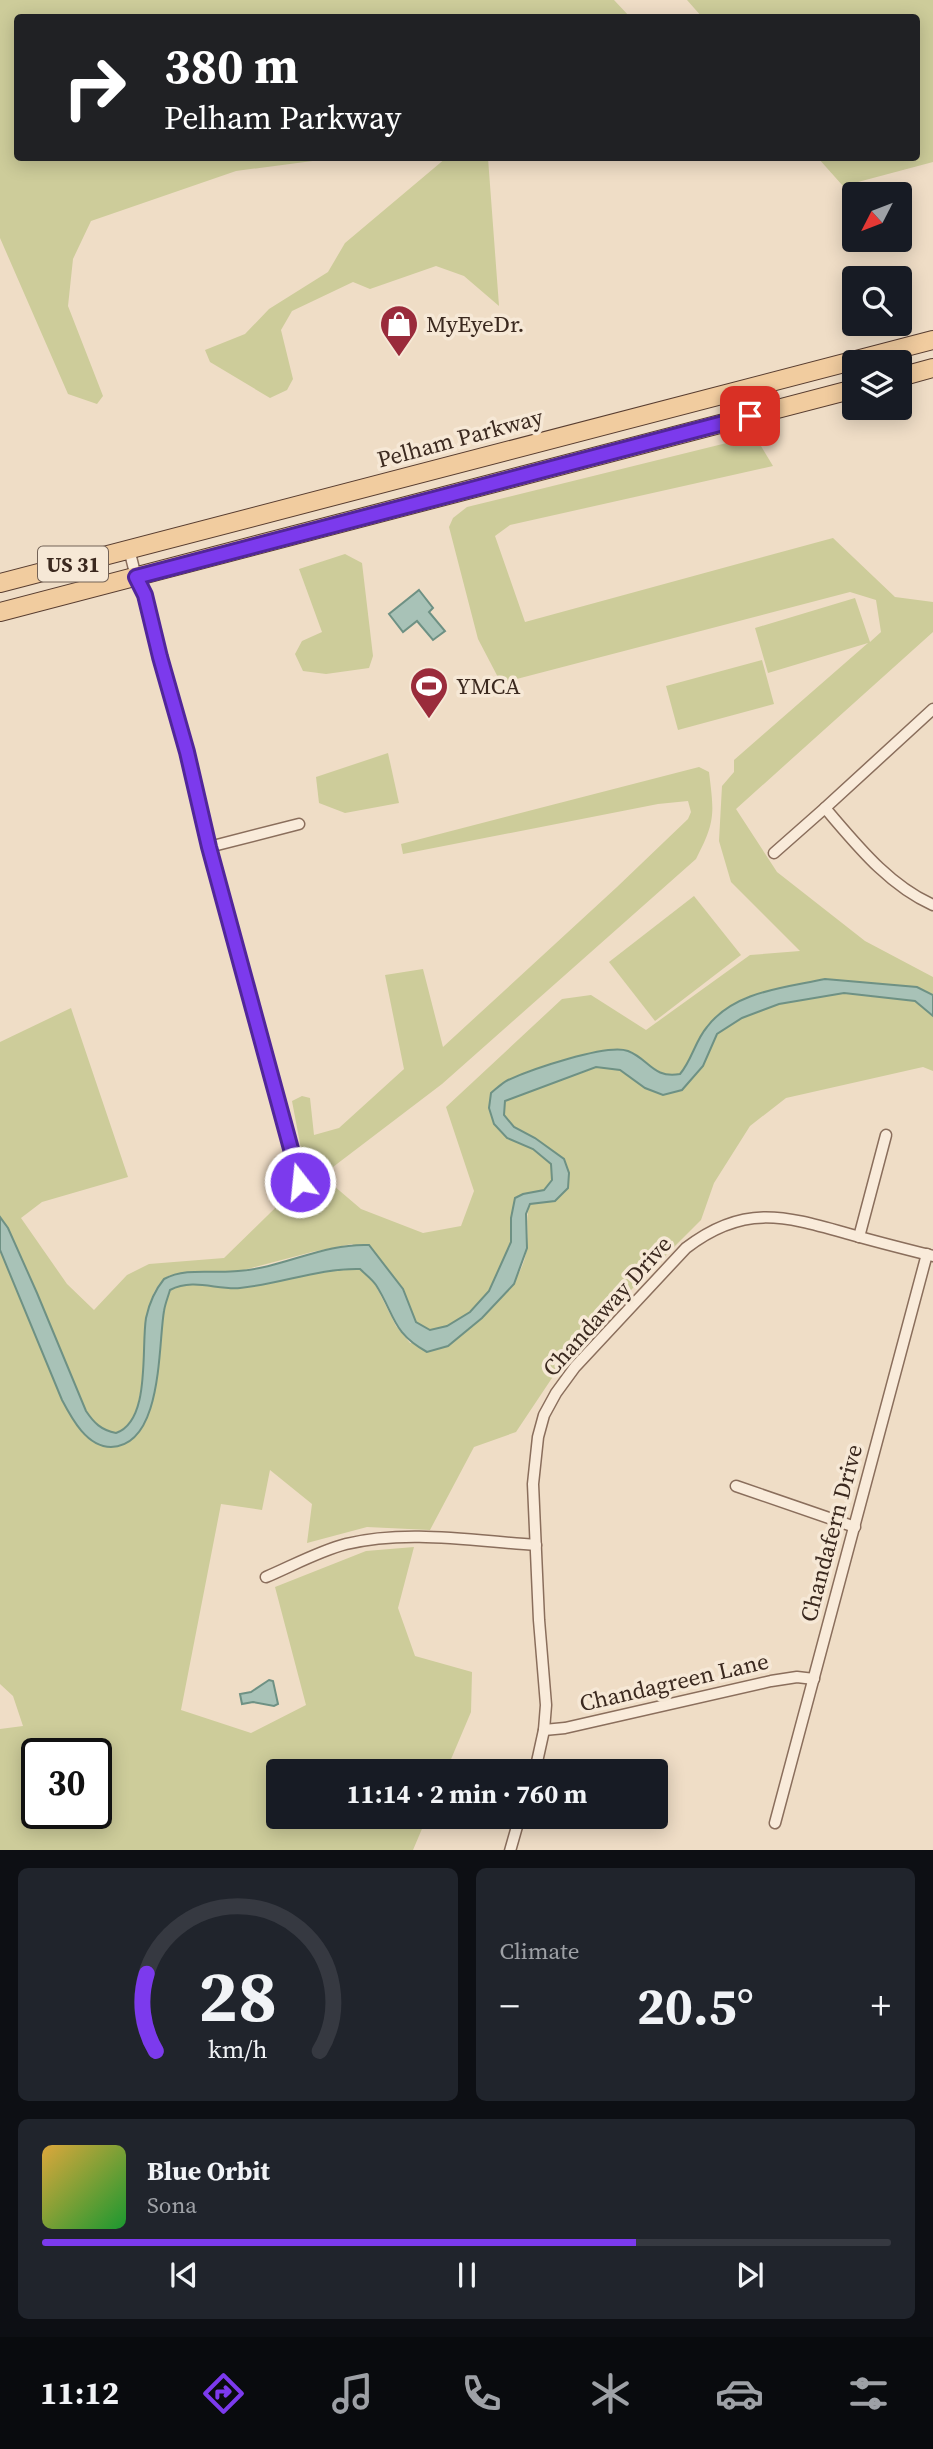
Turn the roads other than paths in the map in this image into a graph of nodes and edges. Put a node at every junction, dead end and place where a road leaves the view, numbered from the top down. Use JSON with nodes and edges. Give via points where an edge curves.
{"nodes":[{"id":1,"x":926,"y":342,"type":"edge"},
{"id":2,"x":930,"y":369,"type":"edge"},
{"id":3,"x":912,"y":374,"type":"edge"},
{"id":4,"x":762,"y":385,"type":"junction"},
{"id":5,"x":842,"y":392,"type":"edge"},
{"id":6,"x":769,"y":411,"type":"junction"},
{"id":7,"x":412,"y":476,"type":"junction"},
{"id":8,"x":428,"y":501,"type":"junction"},
{"id":9,"x":190,"y":533,"type":"junction"},
{"id":10,"x":129,"y":550,"type":"junction"},
{"id":11,"x":195,"y":561,"type":"junction"},
{"id":12,"x":43,"y":572,"type":"junction"},
{"id":13,"x":136,"y":577,"type":"junction"},
{"id":14,"x":0,"y":583,"type":"edge"},
{"id":15,"x":49,"y":599,"type":"junction"},
{"id":16,"x":0,"y":612,"type":"edge"},
{"id":17,"x":933,"y":709,"type":"edge"},
{"id":18,"x":825,"y":808,"type":"junction"},
{"id":19,"x":299,"y":824,"type":"dead end"},
{"id":20,"x":209,"y":847,"type":"junction"},
{"id":21,"x":774,"y":853,"type":"dead end"},
{"id":22,"x":933,"y":905,"type":"edge"},
{"id":23,"x":886,"y":1135,"type":"dead end"},
{"id":24,"x":300,"y":1182,"type":"dead end"},
{"id":25,"x":859,"y":1237,"type":"junction"},
{"id":26,"x":930,"y":1255,"type":"edge"},
{"id":27,"x":736,"y":1486,"type":"dead end"},
{"id":28,"x":855,"y":1527,"type":"junction"},
{"id":29,"x":536,"y":1545,"type":"junction"},
{"id":30,"x":266,"y":1577,"type":"dead end"},
{"id":31,"x":814,"y":1679,"type":"junction"},
{"id":32,"x":544,"y":1730,"type":"junction"},
{"id":33,"x":538,"y":1759,"type":"edge"},
{"id":34,"x":775,"y":1823,"type":"dead end"},
{"id":35,"x":516,"y":1829,"type":"edge"},
{"id":36,"x":510,"y":1850,"type":"edge"}],
"edges":[{"from":1,"to":2,"type":"main road"},
{"from":1,"to":4,"type":"main road","name":"Pelham Parkway","number":"US 31"},
{"from":2,"to":3,"type":"main road"},
{"from":4,"to":6,"type":"main road"},
{"from":4,"to":7,"type":"main road","name":"Pelham Parkway","number":"US 31"},
{"from":5,"to":6,"type":"main road","number":"US 31"},
{"from":6,"to":8,"type":"main road","number":"US 31"},
{"from":7,"to":8,"type":"main road"},
{"from":7,"to":9,"type":"main road","name":"Pelham Parkway","number":"US 31"},
{"from":8,"to":11,"type":"main road","number":"US 31"},
{"from":9,"to":10,"type":"main road","name":"Pelham Parkway","number":"US 31"},
{"from":9,"to":11,"type":"main road"},
{"from":10,"to":12,"type":"main road","name":"Pelham Parkway","number":"US 31"},
{"from":10,"to":13,"type":"street"},
{"from":11,"to":13,"type":"main road","number":"US 31"},
{"from":12,"to":14,"type":"main road","name":"Pelham Parkway","number":"US 31"},
{"from":12,"to":15,"type":"main road"},
{"from":13,"to":15,"type":"main road","number":"US 31"},
{"from":13,"to":20,"type":"street","via":[[145,595]]},
{"from":15,"to":16,"type":"main road","number":"US 31"},
{"from":17,"to":18,"type":"street"},
{"from":18,"to":21,"type":"street"},
{"from":18,"to":22,"type":"street","via":[[892,880]]},
{"from":19,"to":20,"type":"street"},
{"from":20,"to":24,"type":"street"},
{"from":23,"to":25,"type":"street"},
{"from":25,"to":26,"type":"street","name":"Chandaway Drive"},
{"from":25,"to":29,"type":"street","name":"Chandaway Drive","via":[[796,1219],[755,1217],[714,1229],[686,1248],[575,1367],[544,1415],[533,1484]]},
{"from":26,"to":28,"type":"street","name":"Chandafern Drive"},
{"from":27,"to":28,"type":"street"},
{"from":28,"to":31,"type":"street","name":"Chandafern Drive"},
{"from":29,"to":30,"type":"street","via":[[380,1539],[340,1546]]},
{"from":29,"to":32,"type":"street","name":"Chandaway Drive"},
{"from":31,"to":32,"type":"street","name":"Chandagreen Lane","via":[[771,1681]]},
{"from":31,"to":34,"type":"street","name":"Chandafern Drive"},
{"from":32,"to":33,"type":"street","name":"Chandaway Drive"},
{"from":35,"to":36,"type":"street"}]}
